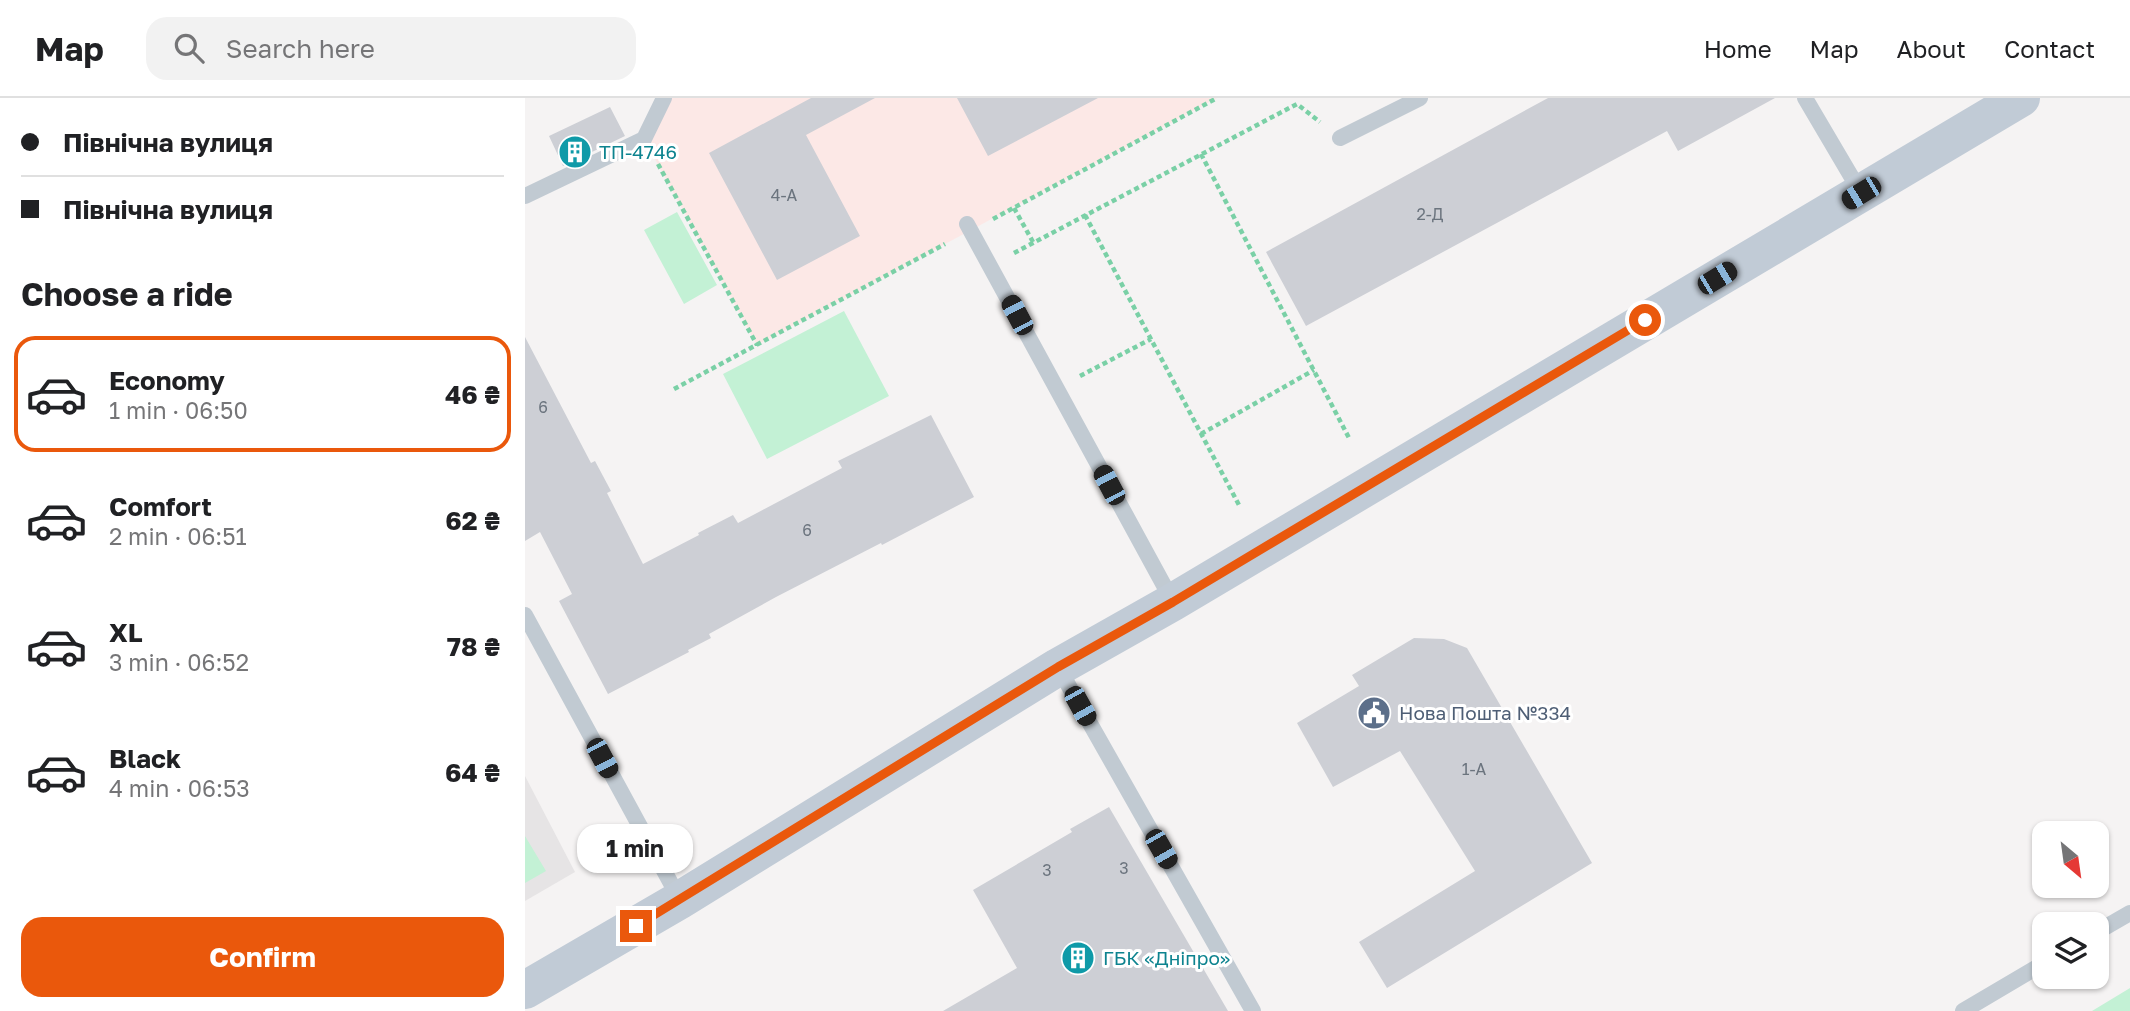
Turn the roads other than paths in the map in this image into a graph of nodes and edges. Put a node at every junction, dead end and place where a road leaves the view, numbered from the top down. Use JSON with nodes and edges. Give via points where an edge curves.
{"nodes":[{"id":1,"x":664,"y":98,"type":"edge"},
{"id":2,"x":1420,"y":98,"type":"edge"},
{"id":3,"x":1805,"y":98,"type":"edge"},
{"id":4,"x":2021,"y":98,"type":"edge"},
{"id":5,"x":1339,"y":138,"type":"road end"},
{"id":6,"x":1861,"y":193,"type":"junction"},
{"id":7,"x":525,"y":196,"type":"edge"},
{"id":8,"x":967,"y":224,"type":"dead end"},
{"id":9,"x":1173,"y":602,"type":"junction"},
{"id":10,"x":525,"y":615,"type":"edge"},
{"id":11,"x":1058,"y":667,"type":"junction"},
{"id":12,"x":680,"y":900,"type":"junction"},
{"id":13,"x":2130,"y":913,"type":"edge"},
{"id":14,"x":2109,"y":926,"type":"edge"},
{"id":15,"x":2032,"y":970,"type":"edge"},
{"id":16,"x":525,"y":990,"type":"edge"},
{"id":17,"x":1253,"y":1011,"type":"edge"},
{"id":18,"x":1963,"y":1011,"type":"edge"}],
"edges":[{"from":1,"to":7,"type":"lane","via":[[644,139]]},
{"from":2,"to":5,"type":"lane"},
{"from":3,"to":6,"type":"lane"},
{"from":4,"to":6,"type":"street"},
{"from":6,"to":9,"type":"street"},
{"from":8,"to":9,"type":"lane"},
{"from":9,"to":11,"type":"street"},
{"from":10,"to":12,"type":"lane"},
{"from":11,"to":12,"type":"street"},
{"from":11,"to":17,"type":"lane"},
{"from":12,"to":16,"type":"street"},
{"from":13,"to":14,"type":"lane"},
{"from":15,"to":18,"type":"lane"}]}
